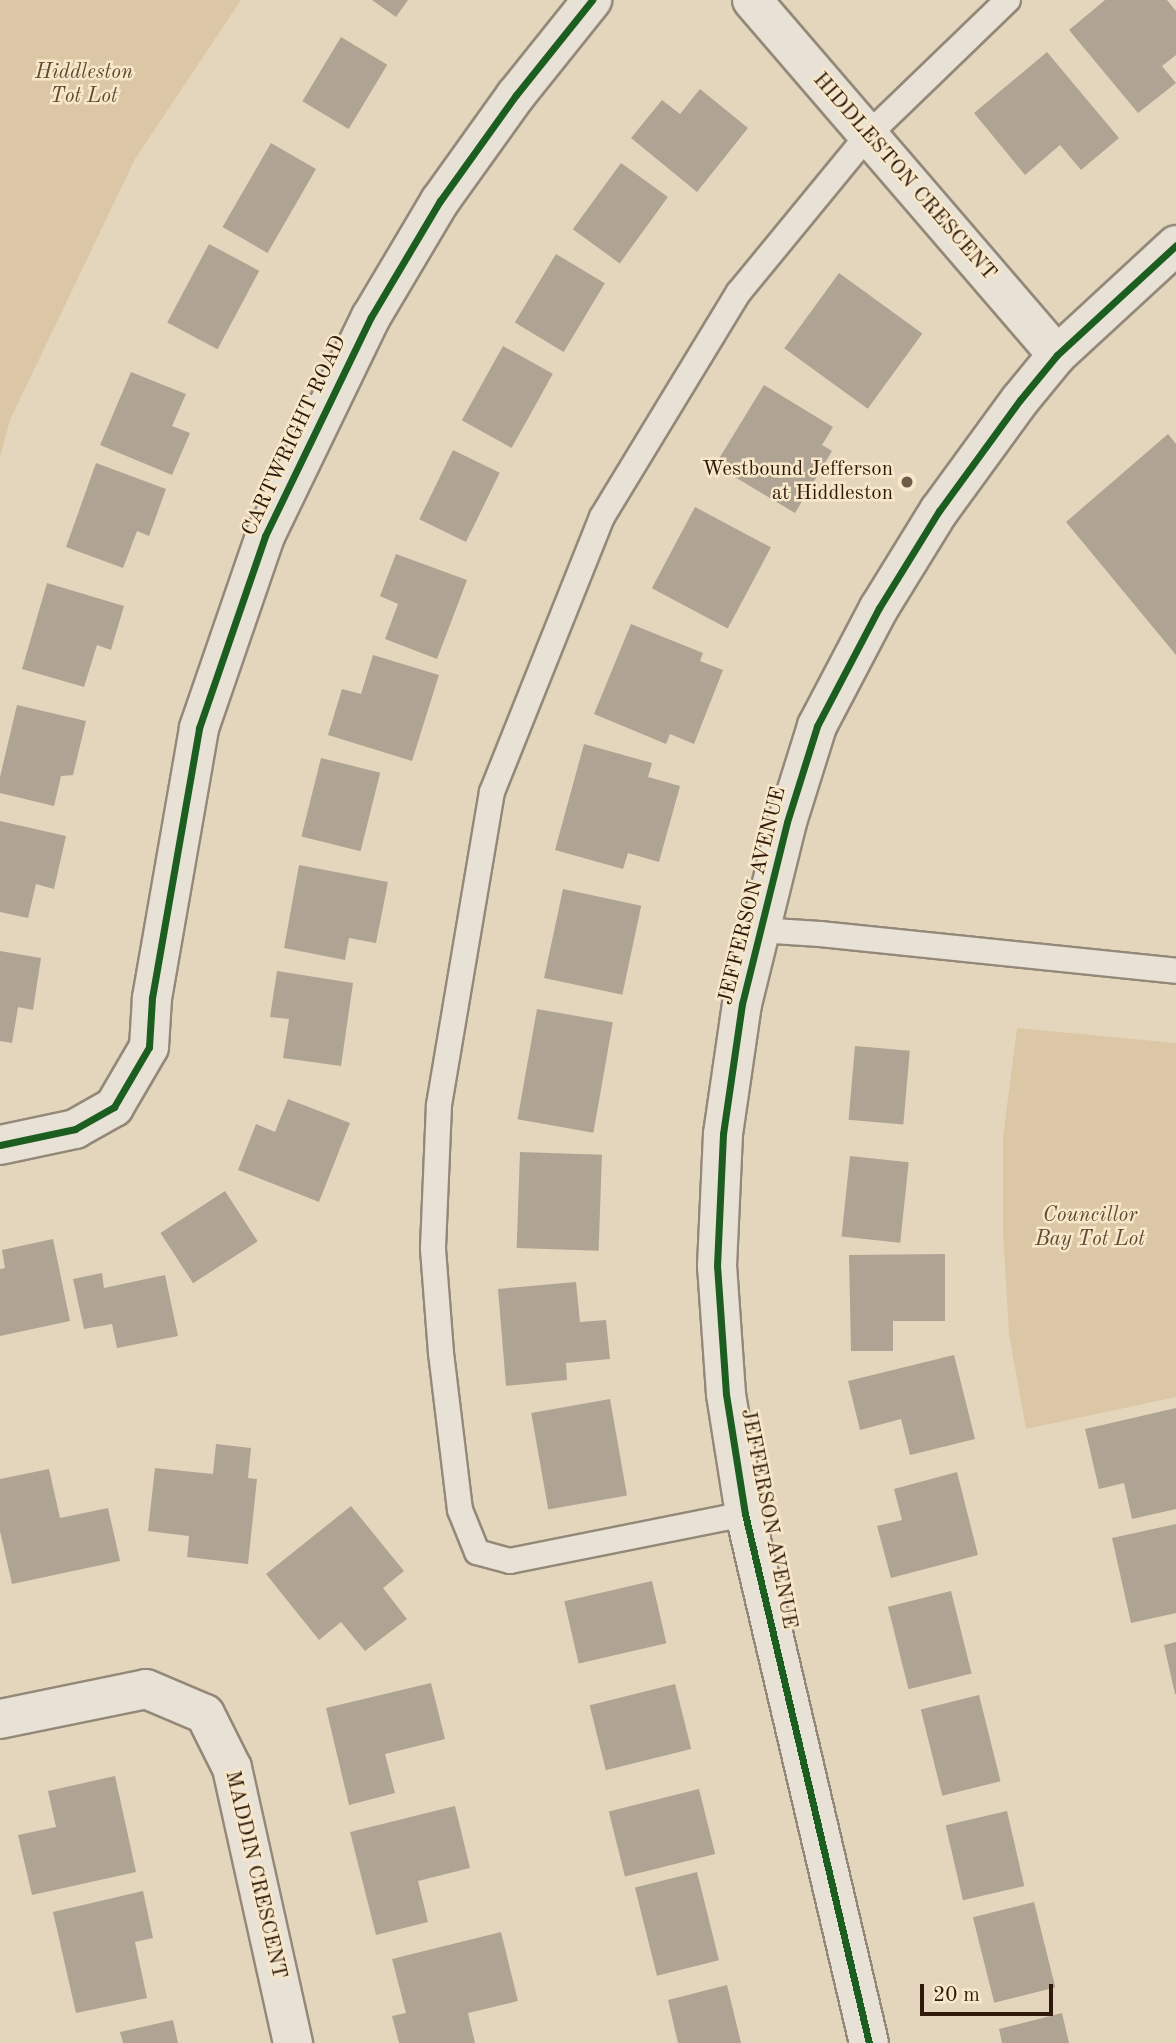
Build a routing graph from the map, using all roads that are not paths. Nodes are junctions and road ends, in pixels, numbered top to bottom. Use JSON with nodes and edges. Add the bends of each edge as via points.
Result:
{"nodes":[{"id":1,"x":592,"y":0,"type":"edge"},
{"id":2,"x":752,"y":0,"type":"edge"},
{"id":3,"x":1008,"y":0,"type":"edge"},
{"id":4,"x":867,"y":136,"type":"junction"},
{"id":5,"x":1176,"y":244,"type":"edge"},
{"id":6,"x":1057,"y":355,"type":"junction"},
{"id":7,"x":758,"y":930,"type":"junction"},
{"id":8,"x":1176,"y":971,"type":"edge"},
{"id":9,"x":0,"y":1145,"type":"edge"},
{"id":10,"x":745,"y":1514,"type":"junction"},
{"id":11,"x":0,"y":1719,"type":"edge"},
{"id":12,"x":293,"y":2043,"type":"edge"},
{"id":13,"x":869,"y":2043,"type":"edge"}],
"edges":[{"from":1,"to":9,"type":"street","name":"CARTWRIGHT ROAD","via":[[440,201],[371,317],[265,536],[199,729],[152,998],[149,1047],[114,1107],[75,1129]]},
{"from":2,"to":4,"type":"street","name":"HIDDLESTON CRESCENT"},
{"from":3,"to":4,"type":"lane"},
{"from":4,"to":6,"type":"street","name":"HIDDLESTON CRESCENT"},
{"from":4,"to":10,"type":"lane","via":[[739,292],[602,517],[492,792],[439,1105],[433,1248],[441,1353],[460,1510],[477,1552],[510,1561]]},
{"from":5,"to":6,"type":"street","name":"JEFFERSON AVENUE"},
{"from":6,"to":7,"type":"street","name":"JEFFERSON AVENUE","via":[[939,511],[879,608],[823,714]]},
{"from":7,"to":8,"type":"lane"},
{"from":7,"to":10,"type":"street","name":"JEFFERSON AVENUE","via":[[723,1134],[717,1266],[726,1394]]},
{"from":10,"to":13,"type":"street","name":"JEFFERSON AVENUE"},
{"from":11,"to":12,"type":"street","name":"MADDIN CRESCENT","via":[[146,1689],[205,1714],[232,1768]]}]}
